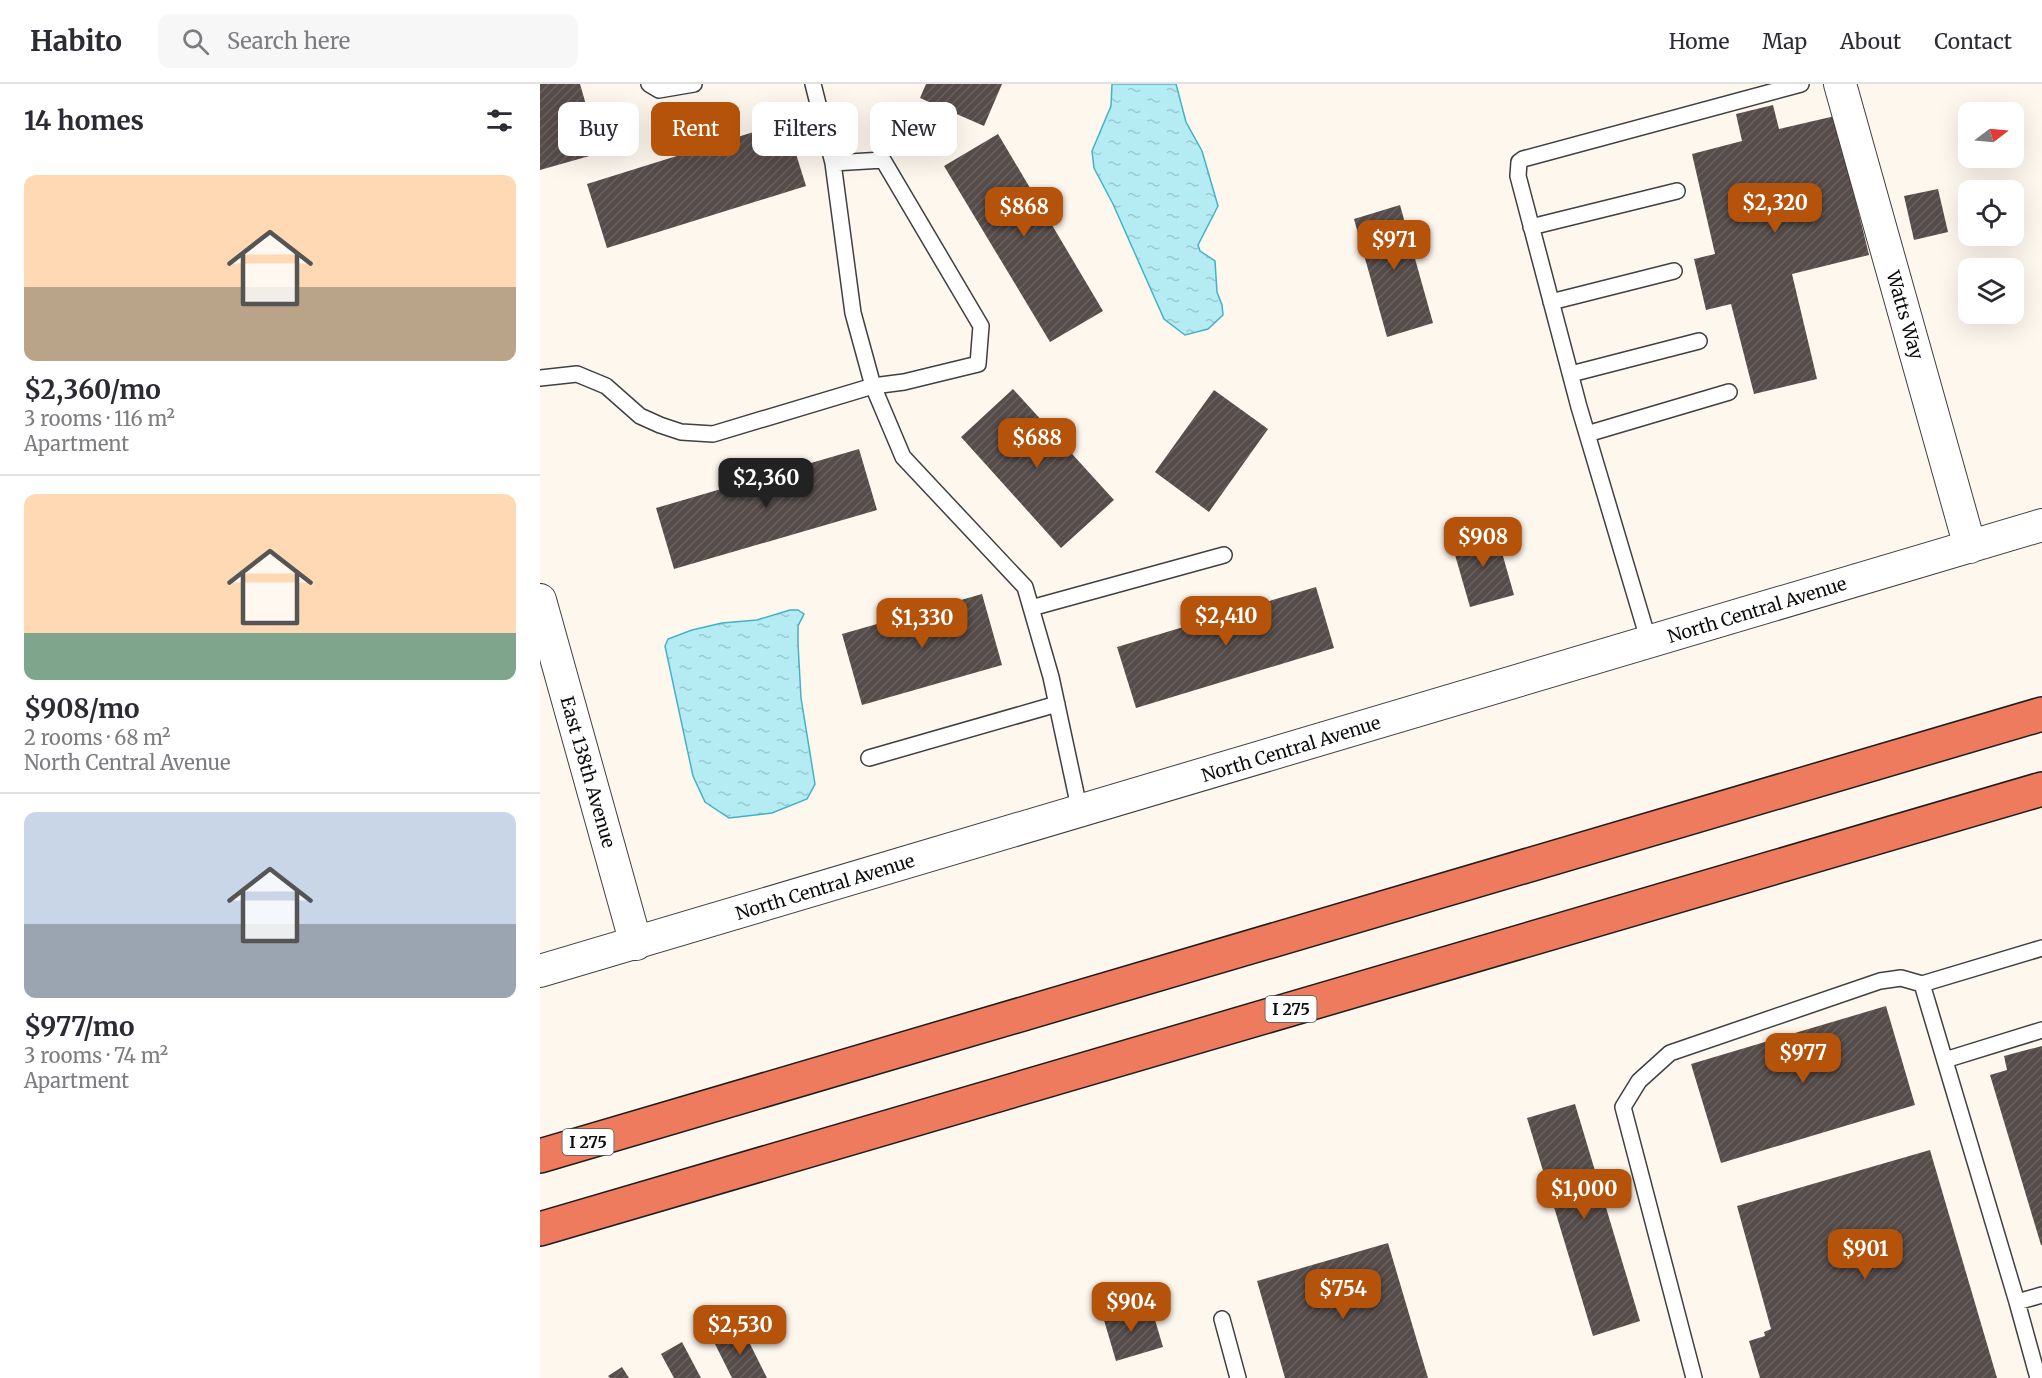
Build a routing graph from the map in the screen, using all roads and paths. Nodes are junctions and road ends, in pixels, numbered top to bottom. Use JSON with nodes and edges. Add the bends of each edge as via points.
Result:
{"nodes":[{"id":1,"x":649,"y":84,"type":"edge"},
{"id":2,"x":694,"y":84,"type":"edge"},
{"id":3,"x":813,"y":84,"type":"edge"},
{"id":4,"x":1801,"y":84,"type":"edge"},
{"id":5,"x":1840,"y":84,"type":"edge"},
{"id":6,"x":833,"y":163,"type":"junction"},
{"id":7,"x":1677,"y":191,"type":"dead end"},
{"id":8,"x":1531,"y":227,"type":"junction"},
{"id":9,"x":1674,"y":271,"type":"dead end"},
{"id":10,"x":1551,"y":302,"type":"junction"},
{"id":11,"x":1699,"y":342,"type":"dead end"},
{"id":12,"x":1571,"y":374,"type":"junction"},
{"id":13,"x":540,"y":378,"type":"edge"},
{"id":14,"x":873,"y":386,"type":"junction"},
{"id":15,"x":1729,"y":392,"type":"dead end"},
{"id":16,"x":1587,"y":434,"type":"junction"},
{"id":17,"x":2042,"y":525,"type":"edge"},
{"id":18,"x":1970,"y":547,"type":"junction"},
{"id":19,"x":1224,"y":555,"type":"dead end"},
{"id":20,"x":540,"y":600,"type":"edge"},
{"id":21,"x":1030,"y":608,"type":"junction"},
{"id":22,"x":1648,"y":642,"type":"junction"},
{"id":23,"x":1057,"y":704,"type":"junction"},
{"id":24,"x":2042,"y":714,"type":"edge"},
{"id":25,"x":869,"y":758,"type":"dead end"},
{"id":26,"x":2042,"y":789,"type":"edge"},
{"id":27,"x":1080,"y":812,"type":"junction"},
{"id":28,"x":636,"y":944,"type":"junction"},
{"id":29,"x":2042,"y":948,"type":"edge"},
{"id":30,"x":540,"y":971,"type":"edge"},
{"id":31,"x":1922,"y":984,"type":"junction"},
{"id":32,"x":2042,"y":1030,"type":"edge"},
{"id":33,"x":1945,"y":1059,"type":"junction"},
{"id":34,"x":636,"y":1128,"type":"junction"},
{"id":35,"x":540,"y":1137,"type":"edge"},
{"id":36,"x":540,"y":1156,"type":"edge"},
{"id":37,"x":540,"y":1229,"type":"edge"},
{"id":38,"x":2042,"y":1295,"type":"edge"},
{"id":39,"x":2017,"y":1302,"type":"junction"},
{"id":40,"x":1222,"y":1319,"type":"dead end"},
{"id":41,"x":1238,"y":1378,"type":"edge"},
{"id":42,"x":1694,"y":1378,"type":"edge"},
{"id":43,"x":2038,"y":1378,"type":"edge"}],
"edges":[{"from":1,"to":2,"type":"lane","via":[[659,90]]},
{"from":3,"to":6,"type":"lane"},
{"from":4,"to":8,"type":"lane","via":[[1523,159],[1518,176]]},
{"from":5,"to":18,"type":"street","name":"Watts Way"},
{"from":6,"to":14,"type":"lane","via":[[853,313]]},
{"from":6,"to":14,"type":"lane","via":[[883,160],[981,326],[978,364]]},
{"from":7,"to":8,"type":"lane"},
{"from":8,"to":10,"type":"lane"},
{"from":9,"to":10,"type":"lane"},
{"from":10,"to":12,"type":"lane"},
{"from":11,"to":12,"type":"lane"},
{"from":12,"to":16,"type":"lane"},
{"from":13,"to":14,"type":"lane","via":[[577,374],[606,386],[640,416],[681,432],[713,434]]},
{"from":14,"to":21,"type":"lane","via":[[903,457],[1025,587]]},
{"from":15,"to":16,"type":"lane"},
{"from":16,"to":22,"type":"lane"},
{"from":17,"to":18,"type":"street","name":"North Central Avenue"},
{"from":18,"to":22,"type":"street","name":"North Central Avenue"},
{"from":19,"to":21,"type":"lane"},
{"from":20,"to":28,"type":"street","name":"East 138th Avenue"},
{"from":21,"to":23,"type":"lane"},
{"from":22,"to":27,"type":"street","name":"North Central Avenue"},
{"from":23,"to":25,"type":"lane"},
{"from":23,"to":27,"type":"lane"},
{"from":24,"to":34,"type":"highway","number":"I 275"},
{"from":26,"to":37,"type":"highway","number":"I 275"},
{"from":27,"to":28,"type":"street","name":"North Central Avenue"},
{"from":28,"to":30,"type":"street","name":"North Central Avenue"},
{"from":29,"to":31,"type":"lane"},
{"from":31,"to":33,"type":"lane"},
{"from":31,"to":42,"type":"lane","via":[[1901,978],[1880,981],[1670,1053],[1639,1081],[1623,1107]]},
{"from":32,"to":33,"type":"lane"},
{"from":33,"to":39,"type":"lane"},
{"from":34,"to":35,"type":"highway"},
{"from":34,"to":36,"type":"highway","number":"I 275"},
{"from":38,"to":39,"type":"lane"},
{"from":39,"to":43,"type":"lane"},
{"from":40,"to":41,"type":"lane"}]}
